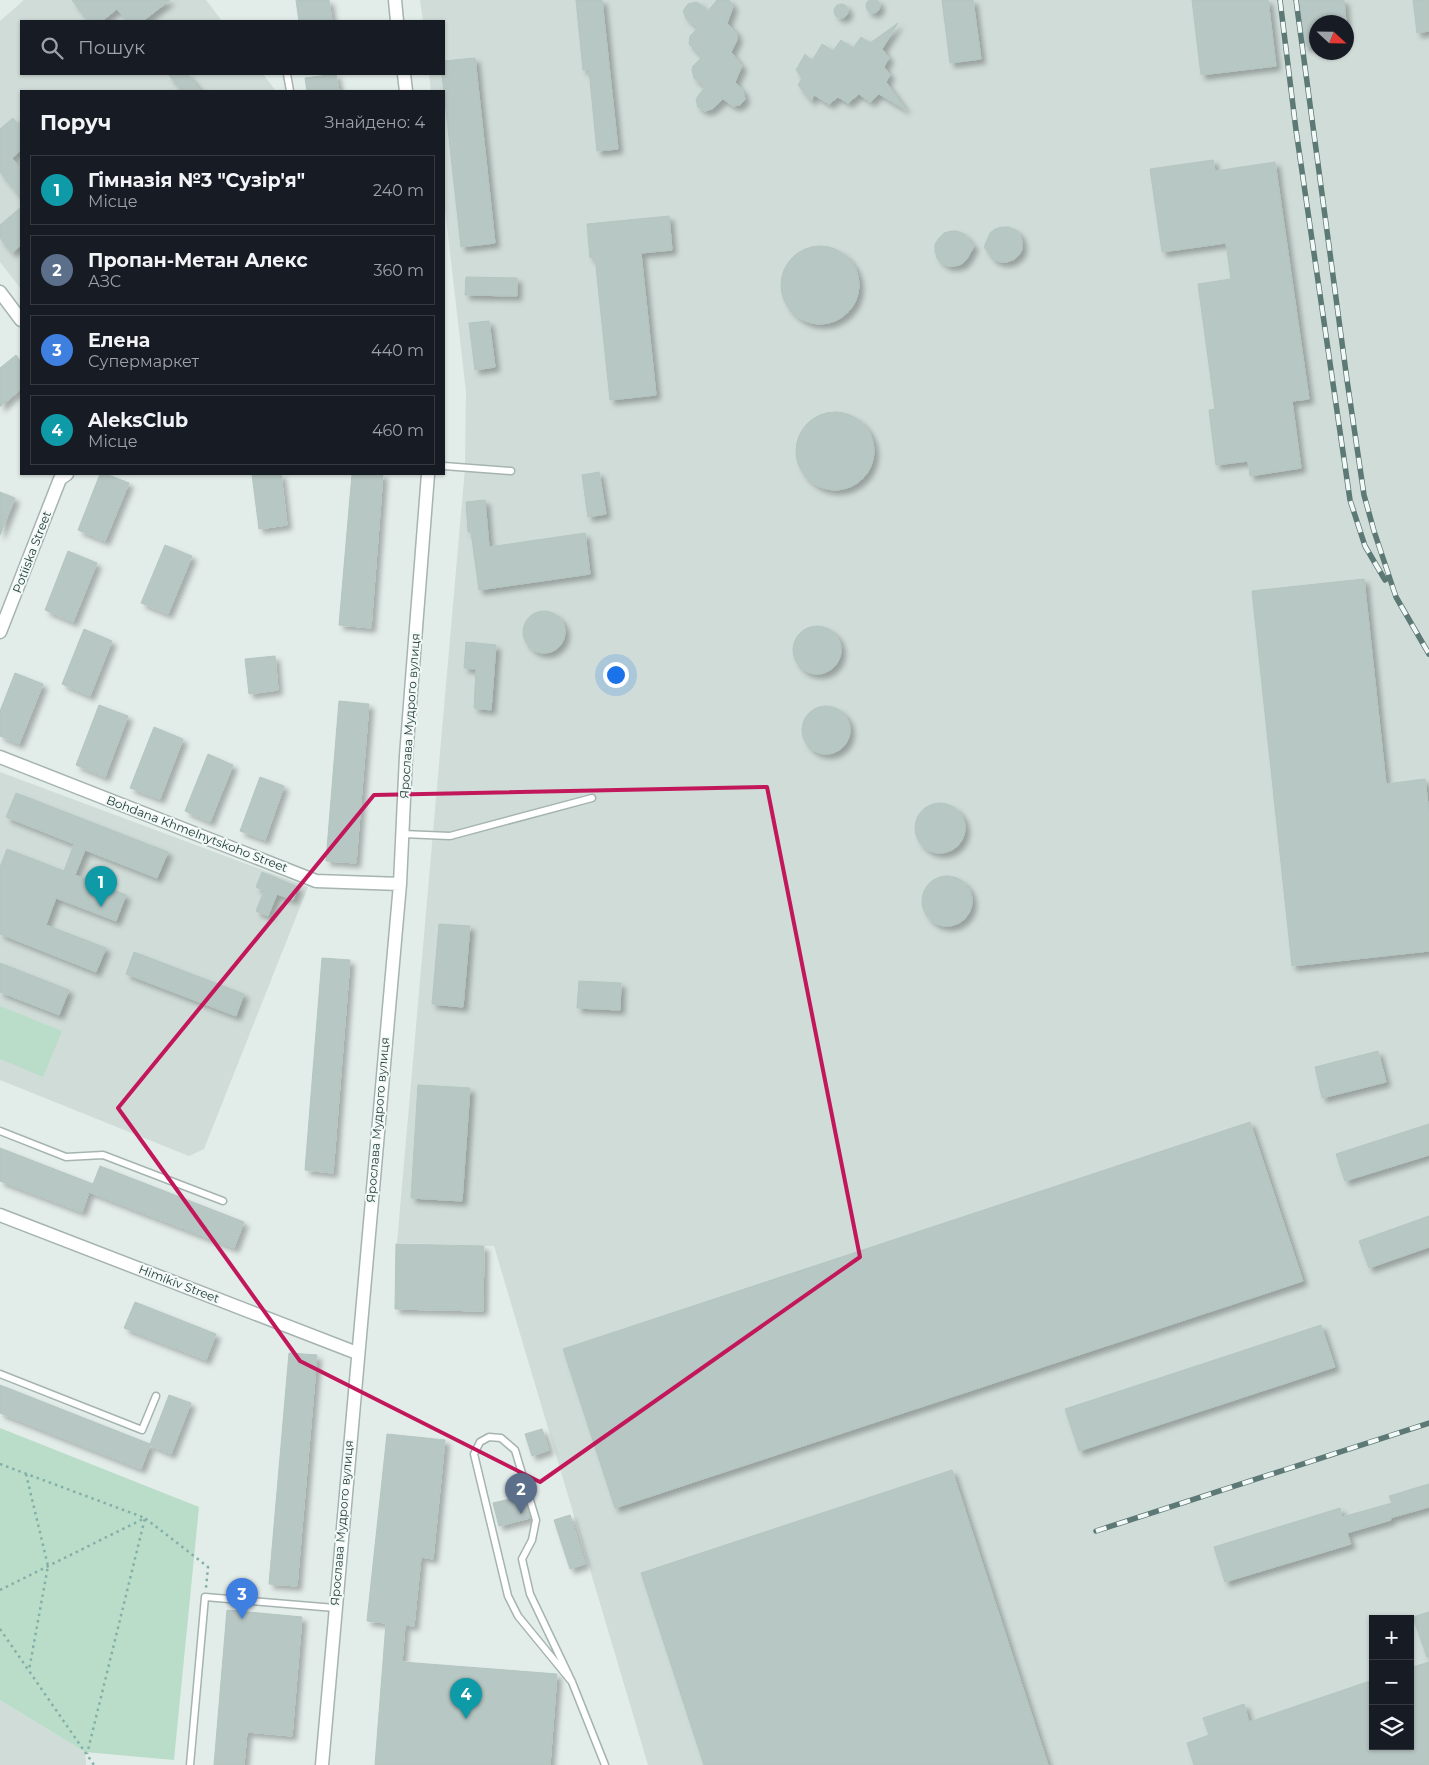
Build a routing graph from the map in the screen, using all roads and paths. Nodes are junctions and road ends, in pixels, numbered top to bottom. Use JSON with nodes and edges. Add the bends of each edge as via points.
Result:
{"nodes":[{"id":1,"x":395,"y":0,"type":"edge"},
{"id":2,"x":397,"y":20,"type":"edge"},
{"id":3,"x":287,"y":75,"type":"edge"},
{"id":4,"x":404,"y":75,"type":"edge"},
{"id":5,"x":290,"y":90,"type":"edge"},
{"id":6,"x":406,"y":90,"type":"edge"},
{"id":7,"x":0,"y":292,"type":"edge"},
{"id":8,"x":20,"y":319,"type":"edge"},
{"id":9,"x":445,"y":466,"type":"edge"},
{"id":10,"x":511,"y":471,"type":"dead end"},
{"id":11,"x":66,"y":475,"type":"edge"},
{"id":12,"x":428,"y":475,"type":"edge"},
{"id":13,"x":0,"y":632,"type":"edge"},
{"id":14,"x":0,"y":757,"type":"edge"},
{"id":15,"x":592,"y":798,"type":"dead end"},
{"id":16,"x":403,"y":834,"type":"junction"},
{"id":17,"x":400,"y":884,"type":"junction"},
{"id":18,"x":0,"y":1131,"type":"edge"},
{"id":19,"x":223,"y":1201,"type":"dead end"},
{"id":20,"x":0,"y":1215,"type":"edge"},
{"id":21,"x":357,"y":1353,"type":"junction"},
{"id":22,"x":0,"y":1374,"type":"edge"},
{"id":23,"x":156,"y":1396,"type":"dead end"},
{"id":24,"x":0,"y":1464,"type":"edge"},
{"id":25,"x":26,"y":1474,"type":"junction"},
{"id":26,"x":146,"y":1518,"type":"junction"},
{"id":27,"x":48,"y":1566,"type":"junction"},
{"id":28,"x":0,"y":1590,"type":"edge"},
{"id":29,"x":205,"y":1597,"type":"junction"},
{"id":30,"x":335,"y":1608,"type":"junction"},
{"id":31,"x":0,"y":1629,"type":"edge"},
{"id":32,"x":29,"y":1670,"type":"junction"},
{"id":33,"x":572,"y":1682,"type":"junction"},
{"id":34,"x":87,"y":1754,"type":"junction"},
{"id":35,"x":94,"y":1765,"type":"edge"},
{"id":36,"x":190,"y":1765,"type":"edge"},
{"id":37,"x":322,"y":1765,"type":"edge"},
{"id":38,"x":605,"y":1765,"type":"edge"}],
"edges":[{"from":1,"to":2,"type":"street"},
{"from":3,"to":5,"type":"lane"},
{"from":4,"to":6,"type":"street"},
{"from":7,"to":8,"type":"street"},
{"from":9,"to":10,"type":"lane"},
{"from":11,"to":13,"type":"street","name":"Potiiska Street","via":[[60,479]]},
{"from":12,"to":16,"type":"street","name":"Ярослава Мудрого вулиця"},
{"from":14,"to":17,"type":"street","name":"Bohdana Khmelnytskoho Street","via":[[316,881]]},
{"from":15,"to":16,"type":"lane","via":[[450,836]]},
{"from":16,"to":17,"type":"street","name":"Ярослава Мудрого вулиця"},
{"from":17,"to":21,"type":"street","name":"Ярослава Мудрого вулиця"},
{"from":18,"to":19,"type":"lane","via":[[66,1156],[103,1155]]},
{"from":20,"to":21,"type":"street","name":"Himikiv Street"},
{"from":21,"to":30,"type":"street","name":"Ярослава Мудрого вулиця"},
{"from":22,"to":23,"type":"lane","via":[[142,1430]]},
{"from":24,"to":25,"type":"path"},
{"from":25,"to":26,"type":"path"},
{"from":25,"to":27,"type":"path"},
{"from":26,"to":27,"type":"path"},
{"from":26,"to":29,"type":"path","via":[[208,1568]]},
{"from":26,"to":34,"type":"path"},
{"from":27,"to":28,"type":"path"},
{"from":27,"to":32,"type":"path"},
{"from":29,"to":30,"type":"lane"},
{"from":29,"to":36,"type":"lane"},
{"from":30,"to":37,"type":"street","name":"Ярослава Мудрого вулиця"},
{"from":31,"to":32,"type":"path"},
{"from":32,"to":34,"type":"path"},
{"from":33,"to":33,"type":"lane","via":[[518,1616],[508,1596],[474,1454],[480,1442],[489,1437],[501,1438],[515,1450],[536,1520],[532,1540],[522,1560],[530,1594]]},
{"from":33,"to":38,"type":"lane"},
{"from":34,"to":35,"type":"path"}]}
